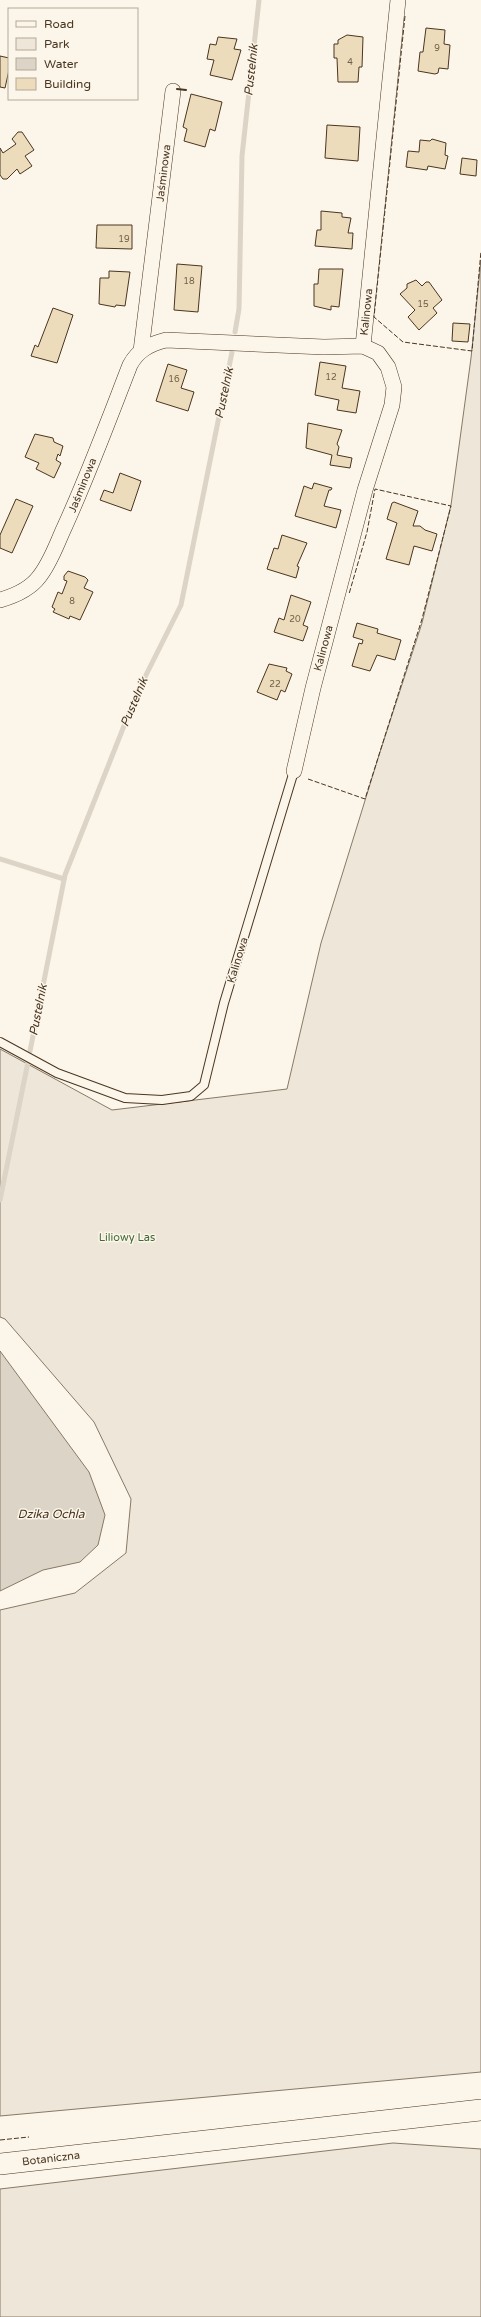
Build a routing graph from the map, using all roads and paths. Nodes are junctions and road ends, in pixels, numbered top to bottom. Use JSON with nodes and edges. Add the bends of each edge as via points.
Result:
{"nodes":[{"id":1,"x":398,"y":0,"type":"edge"},
{"id":2,"x":173,"y":91,"type":"dead end"},
{"id":3,"x":362,"y":346,"type":"junction"},
{"id":4,"x":141,"y":351,"type":"junction"},
{"id":5,"x":0,"y":600,"type":"edge"},
{"id":6,"x":294,"y":771,"type":"joint"},
{"id":7,"x":0,"y":1042,"type":"edge"},
{"id":8,"x":481,"y":2110,"type":"edge"},
{"id":9,"x":0,"y":2164,"type":"edge"}],
"edges":[{"from":1,"to":3,"type":"street","name":"Kalinowa"},
{"from":2,"to":4,"type":"street","name":"Jaśminowa"},
{"from":3,"to":4,"type":"street","name":"Jaśminowa","via":[[324,347],[166,340],[152,343]]},
{"from":3,"to":6,"type":"street","name":"Kalinowa","via":[[378,353],[388,367],[394,387],[392,405],[365,490]]},
{"from":4,"to":5,"type":"street","name":"Jaśminowa","via":[[130,365],[76,503],[48,563],[28,587]]},
{"from":6,"to":7,"type":"lane","name":"Kalinowa","via":[[224,1003],[204,1085],[190,1096],[162,1100],[125,1098],[57,1073]]},
{"from":8,"to":9,"type":"main road","name":"Botaniczna"}]}
